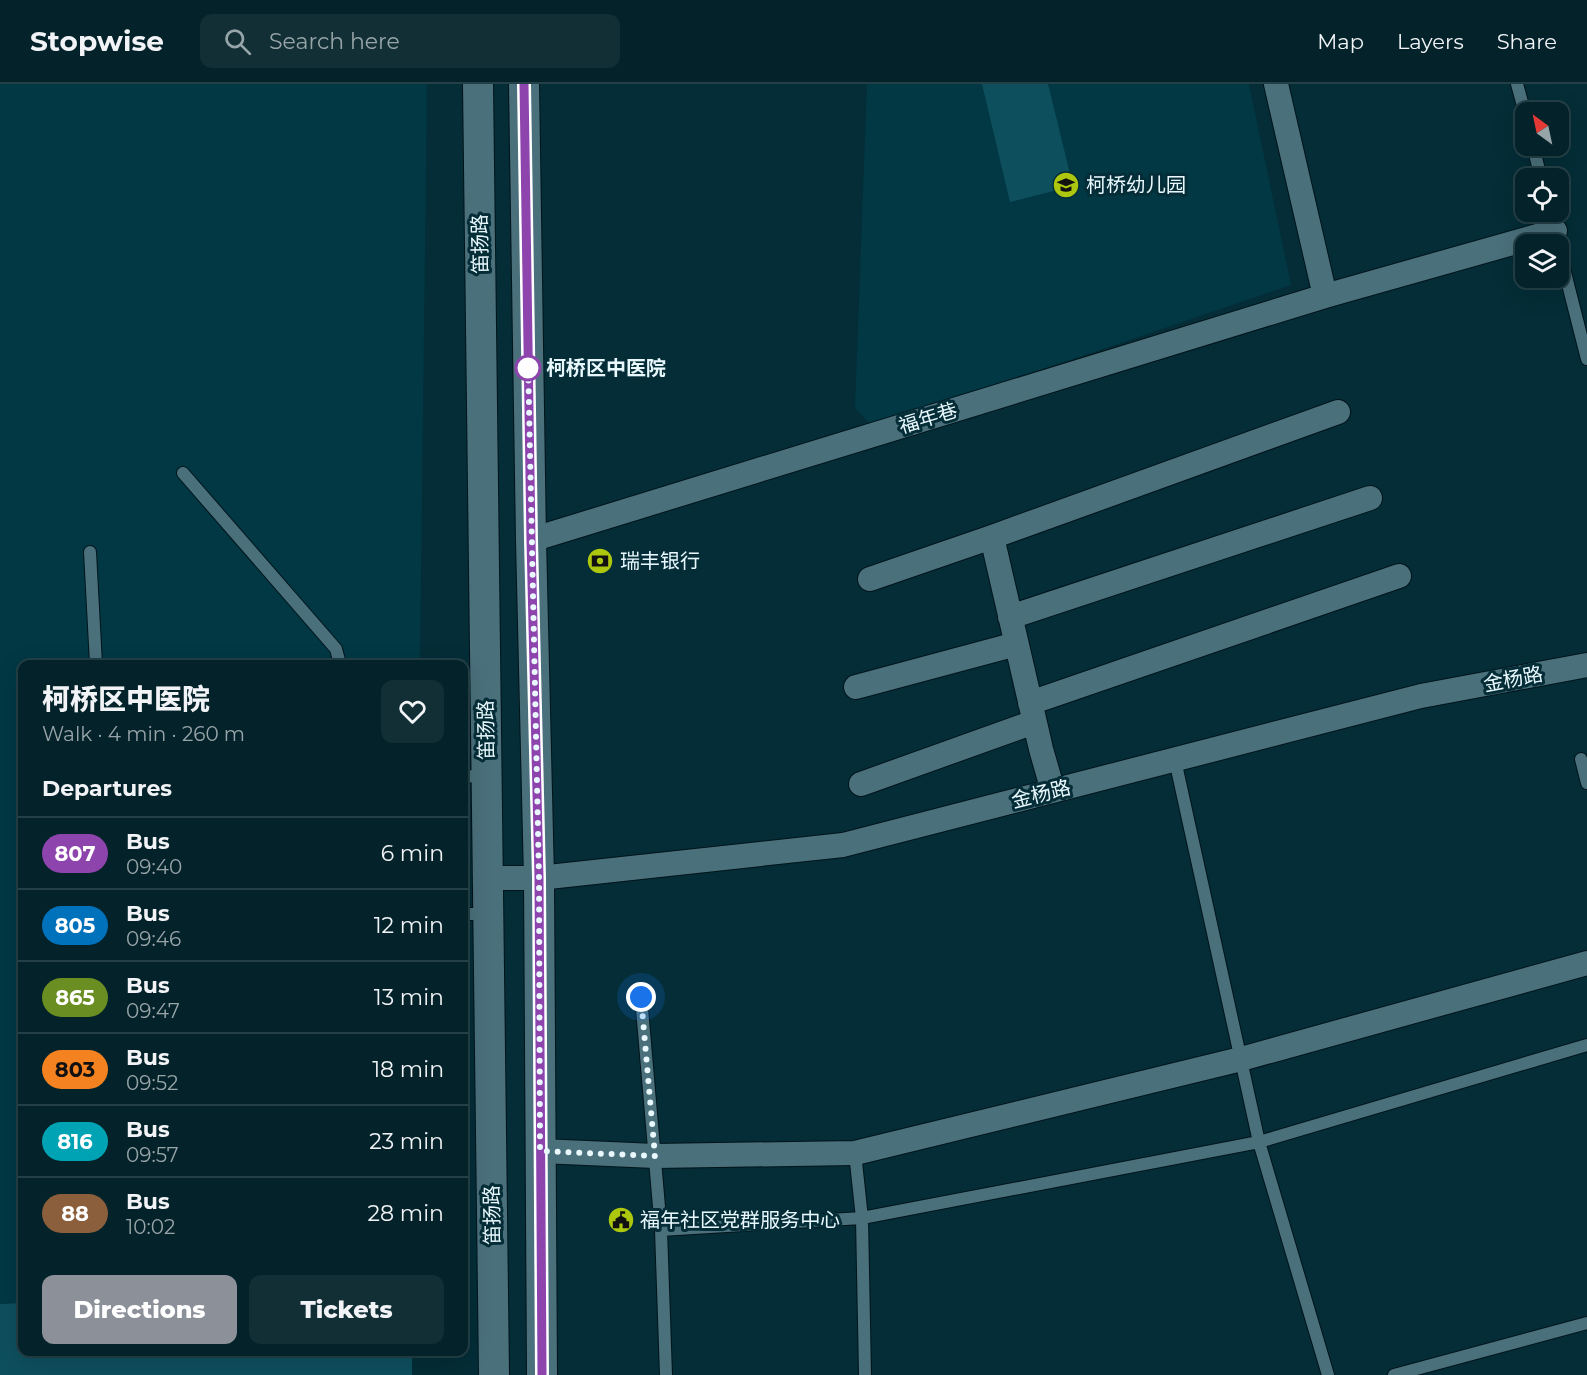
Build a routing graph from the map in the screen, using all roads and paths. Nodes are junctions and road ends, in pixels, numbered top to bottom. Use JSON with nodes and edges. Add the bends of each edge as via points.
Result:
{"nodes":[{"id":1,"x":478,"y":84,"type":"edge"},
{"id":2,"x":524,"y":84,"type":"edge"},
{"id":3,"x":1276,"y":84,"type":"edge"},
{"id":4,"x":1517,"y":84,"type":"edge"},
{"id":5,"x":1522,"y":102,"type":"edge"},
{"id":6,"x":1555,"y":233,"type":"edge"},
{"id":7,"x":1325,"y":296,"type":"junction"},
{"id":8,"x":1587,"y":359,"type":"edge"},
{"id":9,"x":1338,"y":412,"type":"dead end"},
{"id":10,"x":183,"y":473,"type":"dead end"},
{"id":11,"x":1370,"y":498,"type":"dead end"},
{"id":12,"x":992,"y":537,"type":"junction"},
{"id":13,"x":531,"y":540,"type":"junction"},
{"id":14,"x":90,"y":552,"type":"dead end"},
{"id":15,"x":1399,"y":576,"type":"dead end"},
{"id":16,"x":870,"y":579,"type":"dead end"},
{"id":17,"x":1010,"y":616,"type":"junction"},
{"id":18,"x":1017,"y":644,"type":"junction"},
{"id":19,"x":96,"y":660,"type":"edge"},
{"id":20,"x":338,"y":660,"type":"edge"},
{"id":21,"x":1587,"y":665,"type":"edge"},
{"id":22,"x":856,"y":687,"type":"dead end"},
{"id":23,"x":1032,"y":712,"type":"junction"},
{"id":24,"x":1581,"y":759,"type":"dead end"},
{"id":25,"x":1175,"y":760,"type":"junction"},
{"id":26,"x":475,"y":776,"type":"edge"},
{"id":27,"x":1587,"y":783,"type":"edge"},
{"id":28,"x":861,"y":784,"type":"dead end"},
{"id":29,"x":1053,"y":791,"type":"junction"},
{"id":30,"x":488,"y":878,"type":"junction"},
{"id":31,"x":539,"y":878,"type":"junction"},
{"id":32,"x":476,"y":914,"type":"edge"},
{"id":33,"x":1587,"y":963,"type":"edge"},
{"id":34,"x":641,"y":997,"type":"dead end"},
{"id":35,"x":1587,"y":1045,"type":"edge"},
{"id":36,"x":1241,"y":1059,"type":"junction"},
{"id":37,"x":1259,"y":1142,"type":"junction"},
{"id":38,"x":540,"y":1151,"type":"junction"},
{"id":39,"x":855,"y":1153,"type":"junction"},
{"id":40,"x":655,"y":1156,"type":"junction"},
{"id":41,"x":862,"y":1218,"type":"junction"},
{"id":42,"x":661,"y":1230,"type":"junction"},
{"id":43,"x":1587,"y":1323,"type":"edge"},
{"id":44,"x":494,"y":1375,"type":"edge"},
{"id":45,"x":542,"y":1375,"type":"edge"},
{"id":46,"x":666,"y":1375,"type":"edge"},
{"id":47,"x":865,"y":1375,"type":"edge"},
{"id":48,"x":1328,"y":1375,"type":"edge"},
{"id":49,"x":1394,"y":1375,"type":"edge"}],
"edges":[{"from":1,"to":26,"type":"street","name":"笛扬路"},
{"from":2,"to":13,"type":"street"},
{"from":3,"to":7,"type":"street"},
{"from":4,"to":5,"type":"lane"},
{"from":6,"to":7,"type":"street","name":"福年巷"},
{"from":6,"to":8,"type":"lane"},
{"from":7,"to":13,"type":"street","name":"福年巷"},
{"from":9,"to":12,"type":"street"},
{"from":10,"to":20,"type":"lane","via":[[336,649]]},
{"from":11,"to":17,"type":"street"},
{"from":12,"to":16,"type":"street"},
{"from":12,"to":17,"type":"street"},
{"from":13,"to":31,"type":"street"},
{"from":14,"to":19,"type":"lane"},
{"from":15,"to":23,"type":"street"},
{"from":17,"to":18,"type":"street"},
{"from":18,"to":22,"type":"street"},
{"from":18,"to":23,"type":"street"},
{"from":21,"to":25,"type":"street","name":"金杨路","via":[[1421,696]]},
{"from":23,"to":28,"type":"street"},
{"from":23,"to":29,"type":"street"},
{"from":24,"to":27,"type":"lane"},
{"from":25,"to":29,"type":"street","name":"金杨路"},
{"from":25,"to":36,"type":"lane"},
{"from":26,"to":30,"type":"street","name":"笛扬路"},
{"from":29,"to":31,"type":"street","name":"金杨路","via":[[843,845]]},
{"from":30,"to":31,"type":"street","name":"金杨路"},
{"from":30,"to":32,"type":"street","name":"笛扬路"},
{"from":31,"to":38,"type":"street"},
{"from":32,"to":44,"type":"street","name":"笛扬路"},
{"from":33,"to":36,"type":"street"},
{"from":34,"to":40,"type":"lane"},
{"from":35,"to":37,"type":"lane"},
{"from":36,"to":37,"type":"lane"},
{"from":36,"to":39,"type":"street"},
{"from":37,"to":41,"type":"lane"},
{"from":37,"to":48,"type":"lane"},
{"from":38,"to":40,"type":"street"},
{"from":38,"to":45,"type":"street"},
{"from":39,"to":40,"type":"street"},
{"from":39,"to":41,"type":"lane"},
{"from":40,"to":42,"type":"lane"},
{"from":41,"to":42,"type":"lane"},
{"from":41,"to":47,"type":"lane"},
{"from":42,"to":46,"type":"lane"},
{"from":43,"to":49,"type":"lane"}]}
